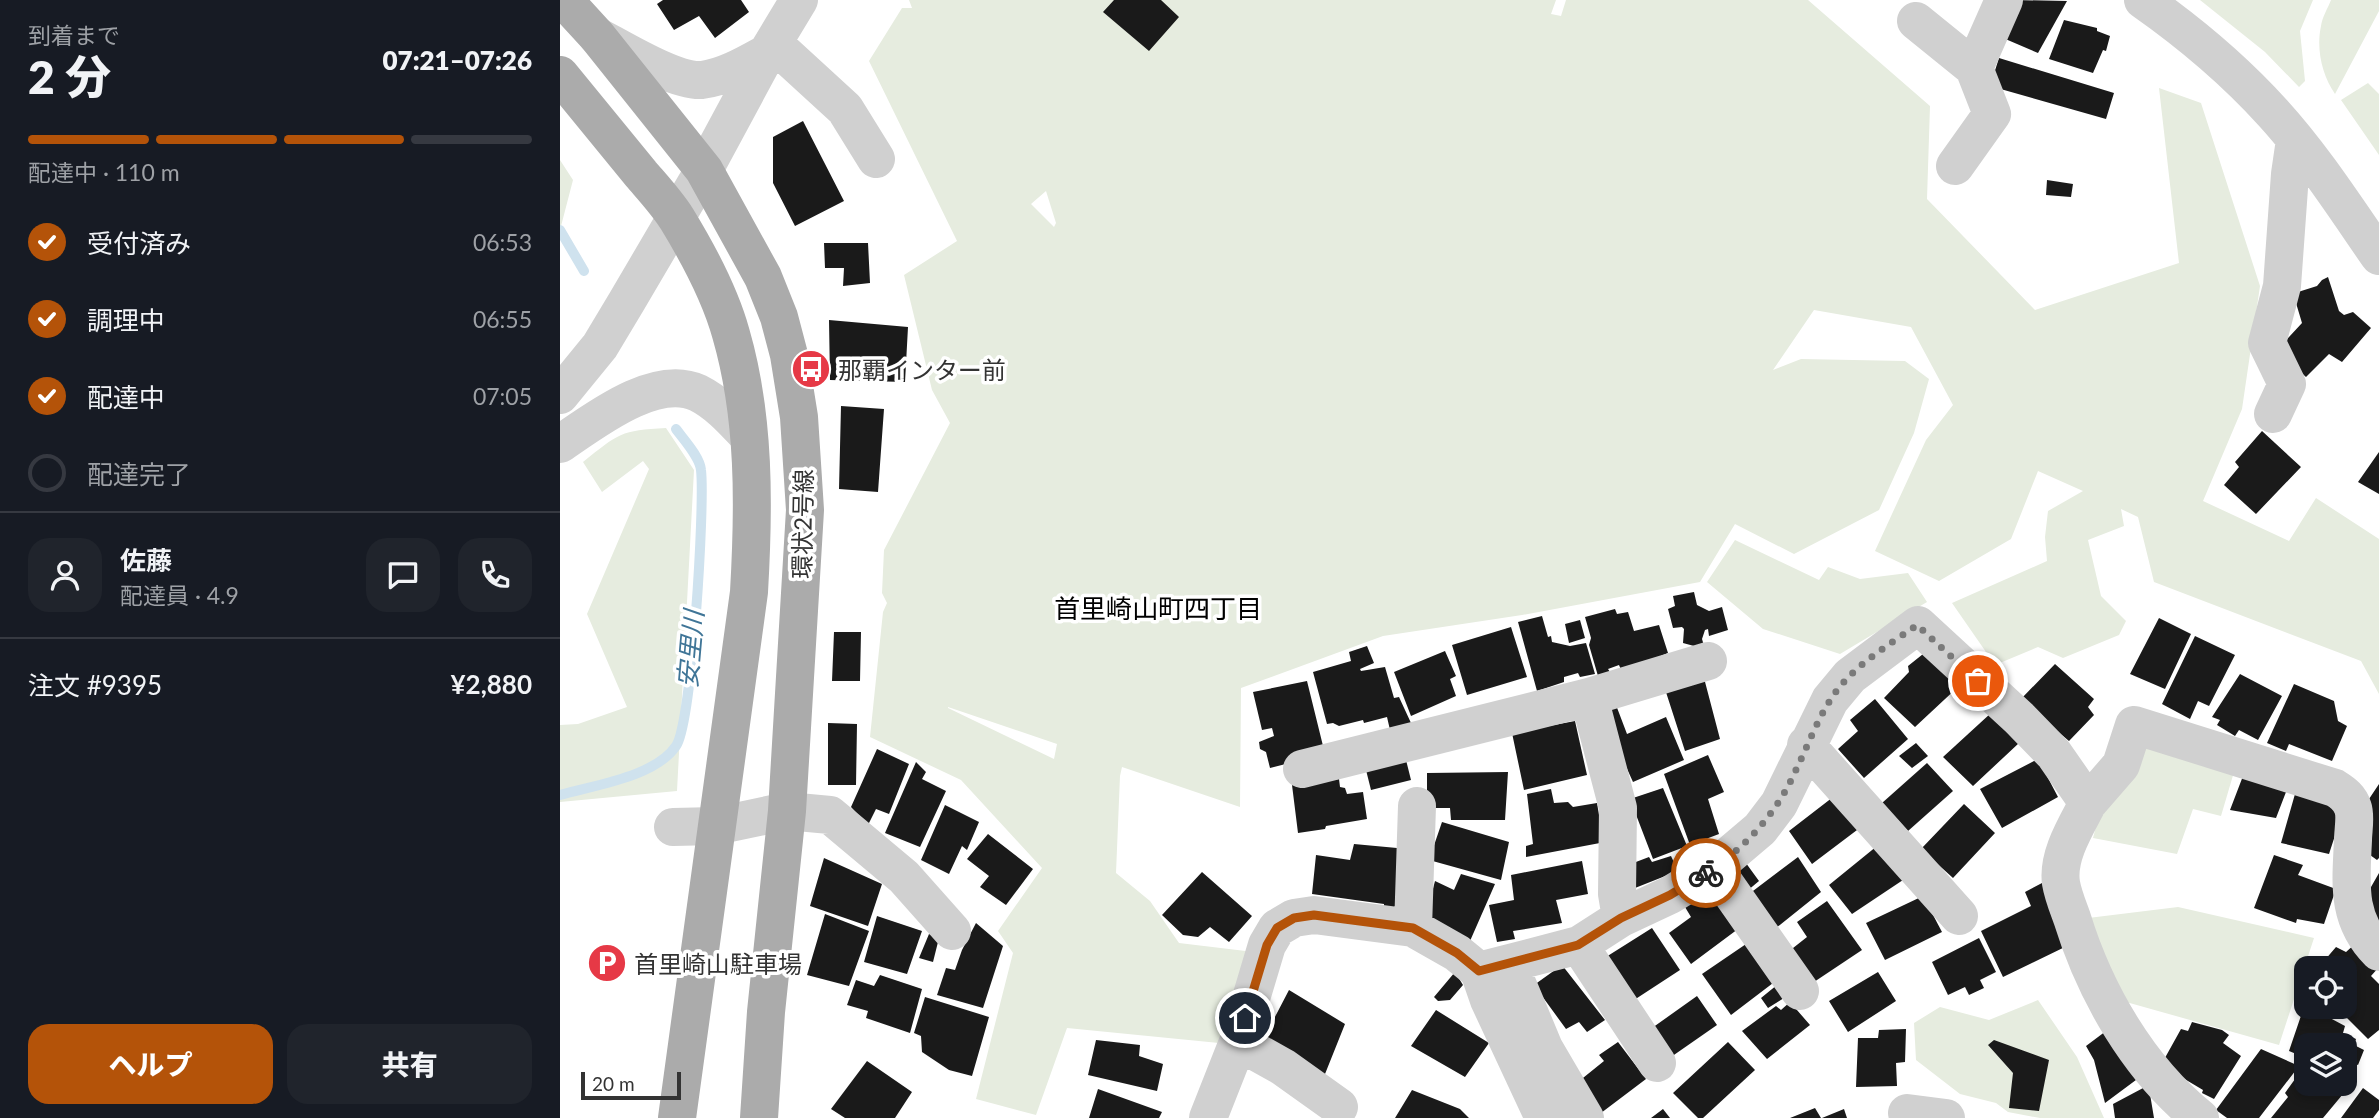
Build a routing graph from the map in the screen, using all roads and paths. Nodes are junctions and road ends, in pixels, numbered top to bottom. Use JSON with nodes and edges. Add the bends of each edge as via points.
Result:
{"nodes":[{"id":1,"x":564,"y":0,"type":"edge"},
{"id":2,"x":799,"y":0,"type":"edge"},
{"id":3,"x":2004,"y":0,"type":"edge"},
{"id":4,"x":2143,"y":0,"type":"edge"},
{"id":5,"x":1916,"y":21,"type":"dead end"},
{"id":6,"x":597,"y":36,"type":"junction"},
{"id":7,"x":770,"y":48,"type":"junction"},
{"id":8,"x":1975,"y":68,"type":"junction"},
{"id":9,"x":560,"y":75,"type":"edge"},
{"id":10,"x":2295,"y":140,"type":"junction"},
{"id":11,"x":876,"y":159,"type":"dead end"},
{"id":12,"x":1955,"y":166,"type":"dead end"},
{"id":13,"x":704,"y":170,"type":"junction"},
{"id":14,"x":676,"y":217,"type":"junction"},
{"id":15,"x":2379,"y":256,"type":"edge"},
{"id":16,"x":560,"y":395,"type":"edge"},
{"id":17,"x":2273,"y":414,"type":"dead end"},
{"id":18,"x":748,"y":436,"type":"junction"},
{"id":19,"x":560,"y":444,"type":"edge"},
{"id":20,"x":1708,"y":661,"type":"dead end"},
{"id":21,"x":1589,"y":697,"type":"junction"},
{"id":22,"x":1806,"y":745,"type":"junction"},
{"id":23,"x":1303,"y":769,"type":"dead end"},
{"id":24,"x":2088,"y":803,"type":"junction"},
{"id":25,"x":1417,"y":806,"type":"dead end"},
{"id":26,"x":787,"y":811,"type":"junction"},
{"id":27,"x":716,"y":826,"type":"junction"},
{"id":28,"x":673,"y":827,"type":"dead end"},
{"id":29,"x":1714,"y":868,"type":"junction"},
{"id":30,"x":1959,"y":916,"type":"dead end"},
{"id":31,"x":1621,"y":918,"type":"junction"},
{"id":32,"x":1413,"y":928,"type":"junction"},
{"id":33,"x":953,"y":931,"type":"dead end"},
{"id":34,"x":1578,"y":945,"type":"junction"},
{"id":35,"x":2379,"y":952,"type":"edge"},
{"id":36,"x":1494,"y":968,"type":"junction"},
{"id":37,"x":1800,"y":991,"type":"dead end"},
{"id":38,"x":1238,"y":1042,"type":"junction"},
{"id":39,"x":1657,"y":1063,"type":"dead end"},
{"id":40,"x":1339,"y":1107,"type":"dead end"},
{"id":41,"x":2191,"y":1111,"type":"edge"},
{"id":42,"x":1906,"y":1114,"type":"dead end"},
{"id":43,"x":677,"y":1118,"type":"edge"},
{"id":44,"x":759,"y":1118,"type":"edge"},
{"id":45,"x":1208,"y":1118,"type":"edge"},
{"id":46,"x":1543,"y":1118,"type":"edge"},
{"id":47,"x":1585,"y":1118,"type":"edge"},
{"id":48,"x":1945,"y":1118,"type":"edge"}],
"edges":[{"from":1,"to":6,"type":"main road","name":"環状2号線"},
{"from":2,"to":7,"type":"street"},
{"from":3,"to":8,"type":"street"},
{"from":4,"to":10,"type":"street","via":[[2230,69]]},
{"from":5,"to":8,"type":"street"},
{"from":6,"to":7,"type":"street","via":[[694,80],[720,75]]},
{"from":6,"to":13,"type":"main road","name":"環状2号線"},
{"from":7,"to":11,"type":"street","via":[[845,109]]},
{"from":7,"to":13,"type":"street"},
{"from":8,"to":12,"type":"street","via":[[1992,114]]},
{"from":9,"to":14,"type":"main road","name":"環状2号線"},
{"from":10,"to":15,"type":"street"},
{"from":10,"to":17,"type":"street","via":[[2282,286],[2267,343],[2287,384]]},
{"from":13,"to":14,"type":"street"},
{"from":13,"to":26,"type":"main road","name":"環状2号線","via":[[763,277],[779,317],[800,417],[806,510]]},
{"from":14,"to":16,"type":"street","via":[[600,346]]},
{"from":14,"to":18,"type":"main road","name":"環状2号線","via":[[713,285],[731,332]]},
{"from":18,"to":19,"type":"street","via":[[724,410],[697,393],[668,388],[635,398]]},
{"from":18,"to":27,"type":"main road","name":"環状2号線","via":[[753,523],[748,592]]},
{"from":20,"to":21,"type":"street"},
{"from":21,"to":23,"type":"street"},
{"from":21,"to":31,"type":"street","via":[[1618,808]]},
{"from":22,"to":24,"type":"street","via":[[1830,700],[1850,676],[1917,625],[2054,754]]},
{"from":22,"to":29,"type":"street","via":[[1779,804],[1760,829]]},
{"from":22,"to":30,"type":"street"},
{"from":24,"to":35,"type":"street","via":[[2120,765],[2134,725],[2335,788],[2354,809],[2353,911]]},
{"from":24,"to":41,"type":"street","via":[[2071,836],[2060,881],[2076,932],[2124,1032],[2153,1072]]},
{"from":25,"to":32,"type":"street"},
{"from":26,"to":27,"type":"street"},
{"from":26,"to":33,"type":"street","via":[[830,815],[904,877]]},
{"from":26,"to":44,"type":"main road","name":"環状2号線"},
{"from":27,"to":28,"type":"street"},
{"from":27,"to":43,"type":"main road","name":"環状2号線"},
{"from":29,"to":31,"type":"street"},
{"from":29,"to":37,"type":"street"},
{"from":31,"to":34,"type":"street"},
{"from":32,"to":36,"type":"street"},
{"from":32,"to":38,"type":"street","via":[[1314,915],[1294,918],[1277,928],[1267,945]]},
{"from":34,"to":36,"type":"street"},
{"from":34,"to":39,"type":"street"},
{"from":36,"to":46,"type":"street","via":[[1489,1000]]},
{"from":36,"to":47,"type":"street"},
{"from":38,"to":40,"type":"street"},
{"from":38,"to":45,"type":"street"},
{"from":42,"to":48,"type":"street"}]}
